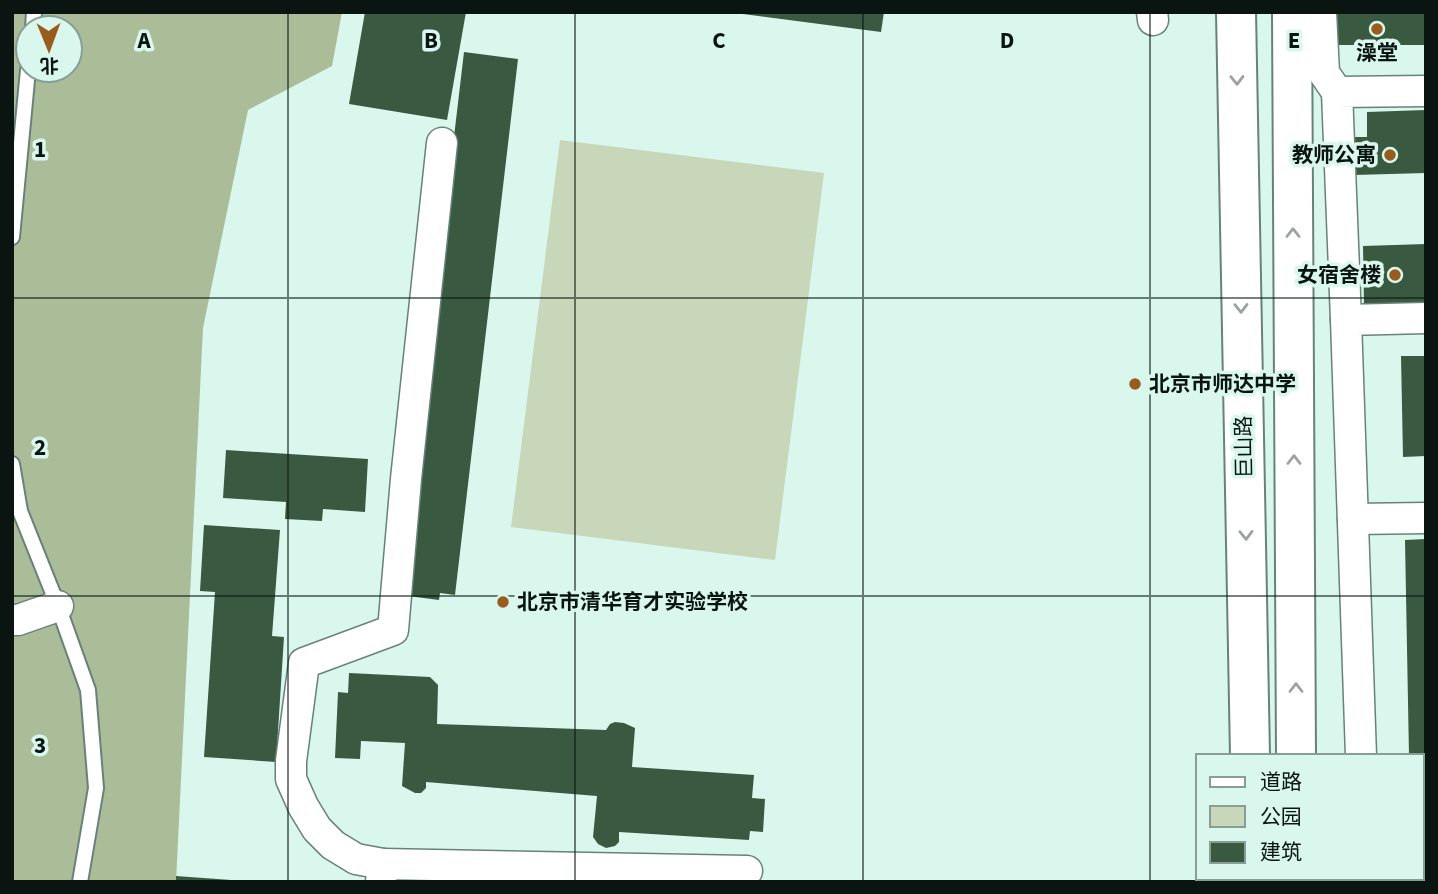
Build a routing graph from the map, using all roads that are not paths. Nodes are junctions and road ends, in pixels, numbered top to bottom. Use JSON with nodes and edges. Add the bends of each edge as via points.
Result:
{"nodes":[{"id":1,"x":1236,"y":12,"type":"edge"},
{"id":2,"x":1292,"y":12,"type":"edge"},
{"id":3,"x":1321,"y":12,"type":"edge"},
{"id":4,"x":28,"y":84,"type":"edge"},
{"id":5,"x":1426,"y":91,"type":"edge"},
{"id":6,"x":1337,"y":92,"type":"junction"},
{"id":7,"x":442,"y":144,"type":"dead end"},
{"id":8,"x":12,"y":237,"type":"edge"},
{"id":9,"x":1426,"y":318,"type":"edge"},
{"id":10,"x":1346,"y":320,"type":"junction"},
{"id":11,"x":12,"y":464,"type":"edge"},
{"id":12,"x":1426,"y":517,"type":"edge"},
{"id":13,"x":1353,"y":519,"type":"junction"},
{"id":14,"x":58,"y":606,"type":"junction"},
{"id":15,"x":12,"y":620,"type":"edge"},
{"id":16,"x":1250,"y":754,"type":"edge"},
{"id":17,"x":1296,"y":754,"type":"edge"},
{"id":18,"x":1361,"y":754,"type":"edge"},
{"id":19,"x":747,"y":871,"type":"dead end"},
{"id":20,"x":382,"y":873,"type":"edge"},
{"id":21,"x":80,"y":882,"type":"edge"}],
"edges":[{"from":1,"to":16,"type":"main road","name":"巨山路","one_way":true},
{"from":17,"to":2,"type":"main road","one_way":true},
{"from":3,"to":6,"type":"street","via":[[1324,72]]},
{"from":4,"to":8,"type":"lane"},
{"from":5,"to":6,"type":"street"},
{"from":6,"to":10,"type":"street"},
{"from":7,"to":20,"type":"street","via":[[393,630],[304,663],[291,761],[291,779],[317,829],[333,845]]},
{"from":9,"to":10,"type":"street"},
{"from":10,"to":13,"type":"street"},
{"from":11,"to":14,"type":"lane","via":[[20,512]]},
{"from":12,"to":13,"type":"street"},
{"from":13,"to":18,"type":"street"},
{"from":14,"to":15,"type":"street"},
{"from":14,"to":21,"type":"lane","via":[[88,690],[96,788]]},
{"from":19,"to":20,"type":"street"}]}
